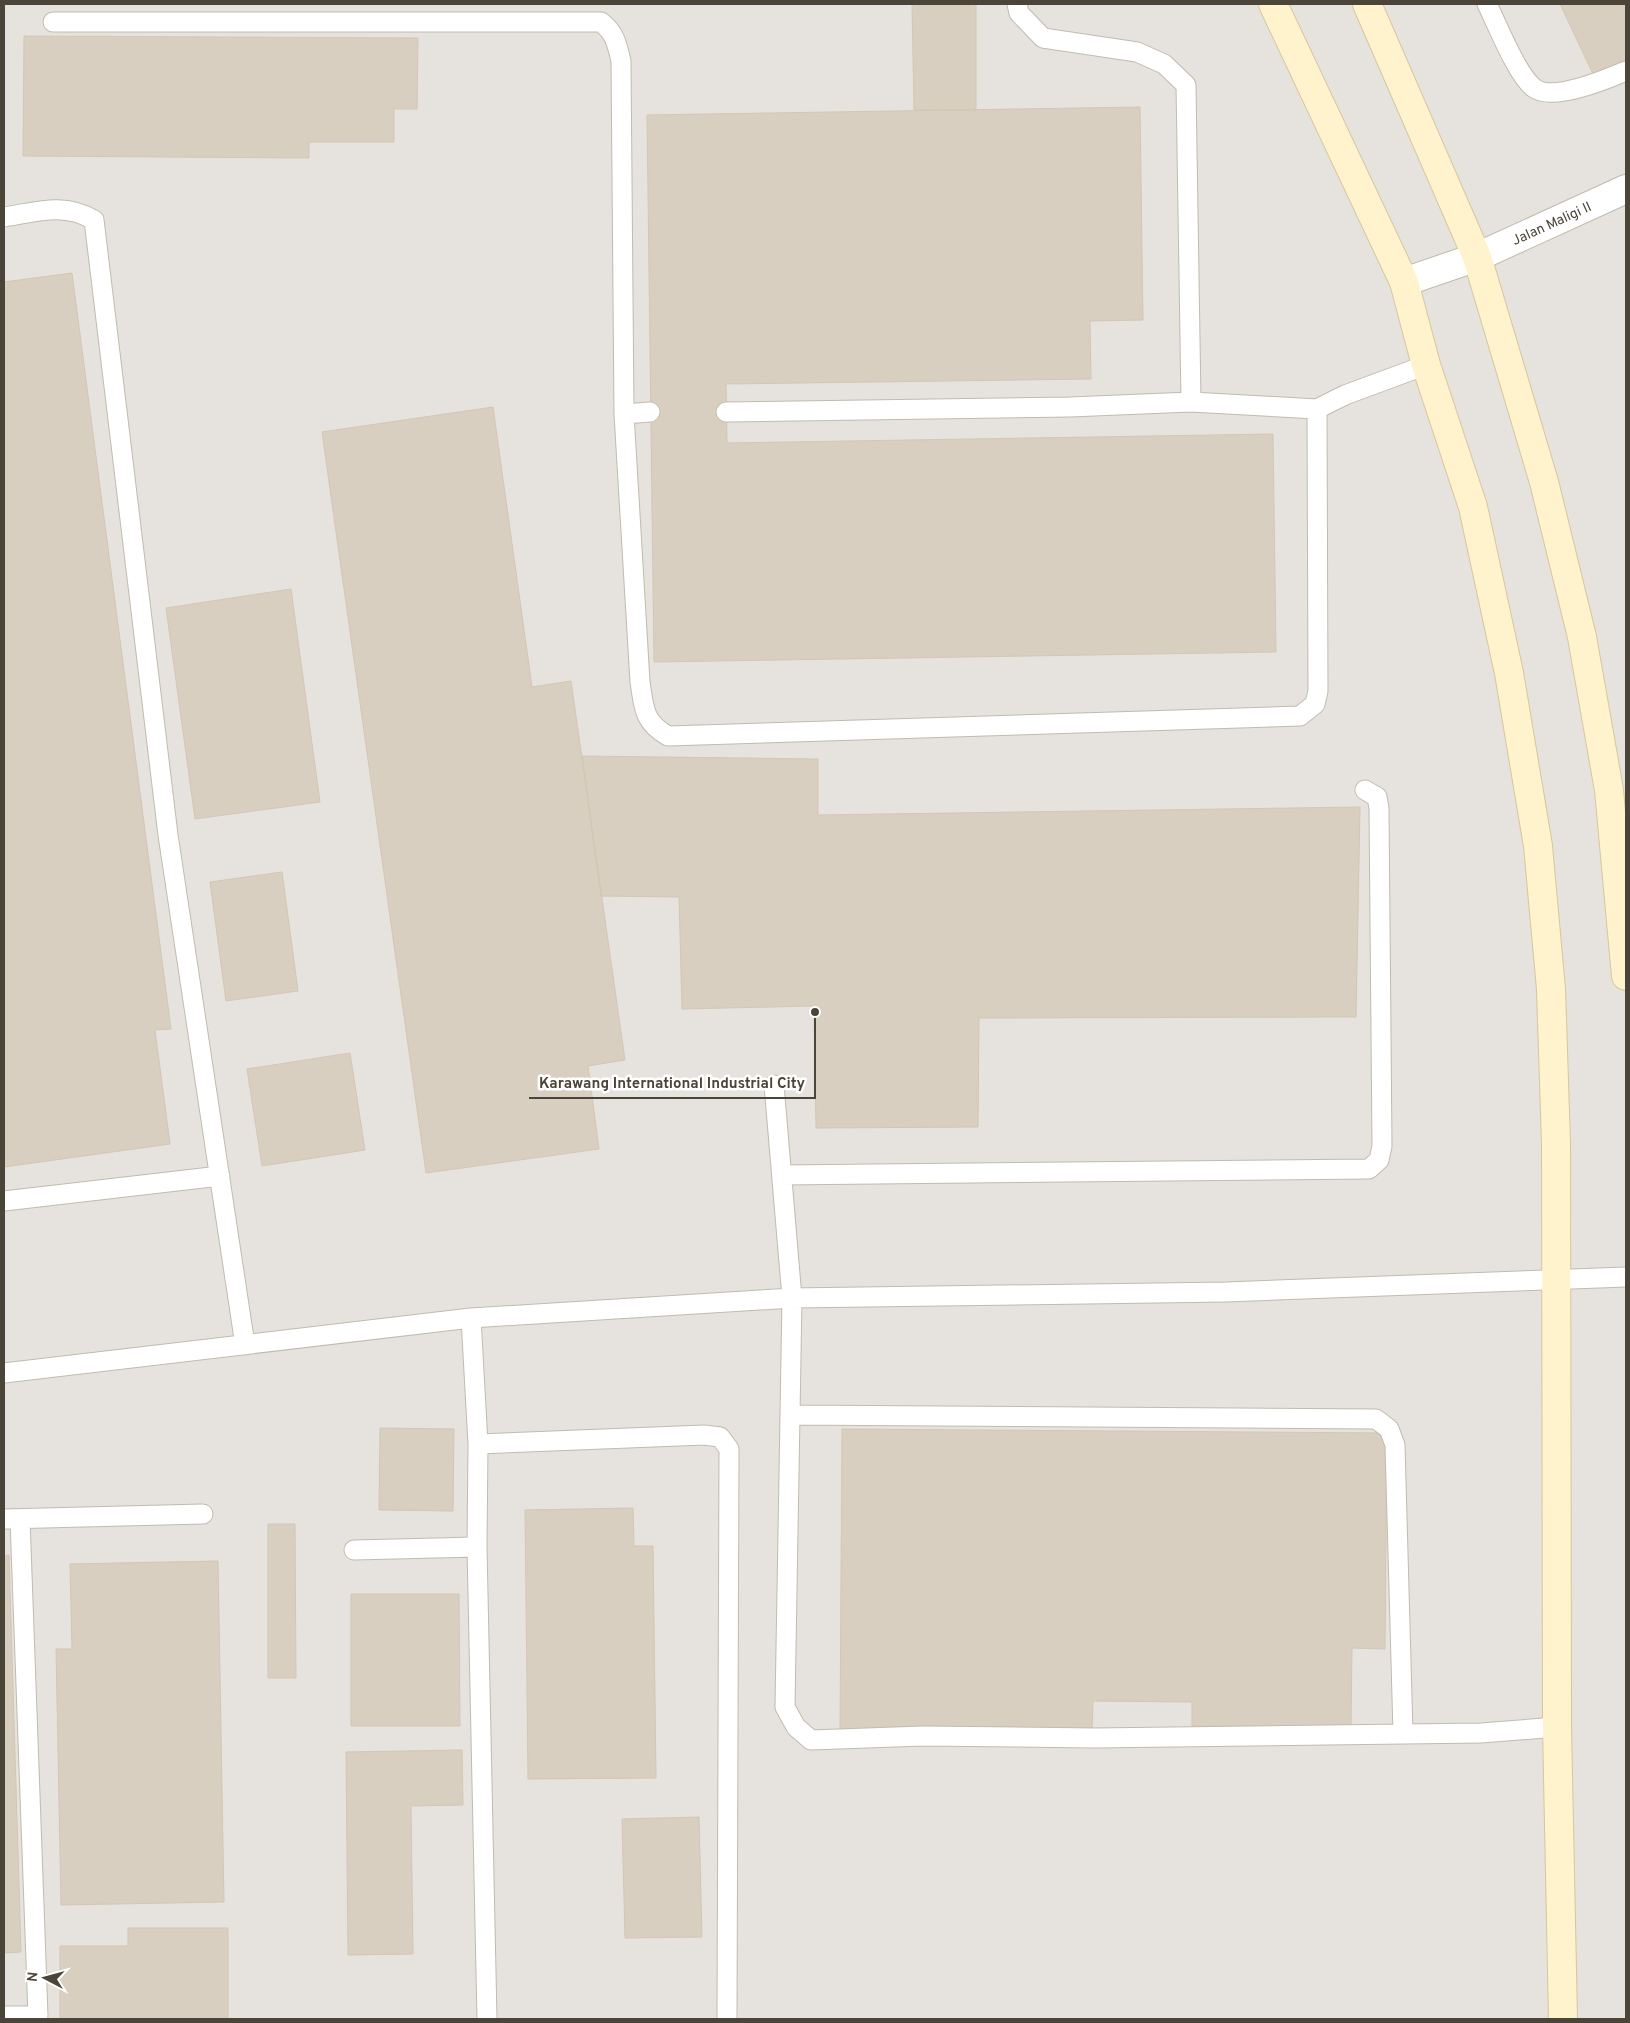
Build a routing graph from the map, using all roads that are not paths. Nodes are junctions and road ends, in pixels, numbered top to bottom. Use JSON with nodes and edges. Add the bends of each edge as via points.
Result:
{"nodes":[{"id":1,"x":1017,"y":4,"type":"edge"},
{"id":2,"x":1273,"y":4,"type":"edge"},
{"id":3,"x":1368,"y":4,"type":"edge"},
{"id":4,"x":1487,"y":4,"type":"edge"},
{"id":5,"x":53,"y":22,"type":"dead end"},
{"id":6,"x":1626,"y":71,"type":"edge"},
{"id":7,"x":1626,"y":189,"type":"edge"},
{"id":8,"x":4,"y":217,"type":"edge"},
{"id":9,"x":1477,"y":257,"type":"junction"},
{"id":10,"x":1404,"y":282,"type":"junction"},
{"id":11,"x":1426,"y":365,"type":"junction"},
{"id":12,"x":1191,"y":402,"type":"junction"},
{"id":13,"x":1317,"y":409,"type":"junction"},
{"id":14,"x":650,"y":412,"type":"dead end"},
{"id":15,"x":726,"y":412,"type":"dead end"},
{"id":16,"x":624,"y":414,"type":"junction"},
{"id":17,"x":1365,"y":790,"type":"dead end"},
{"id":18,"x":1626,"y":976,"type":"edge"},
{"id":19,"x":774,"y":1085,"type":"dead end"},
{"id":20,"x":782,"y":1175,"type":"junction"},
{"id":21,"x":220,"y":1176,"type":"junction"},
{"id":22,"x":4,"y":1201,"type":"edge"},
{"id":23,"x":1626,"y":1277,"type":"edge"},
{"id":24,"x":1554,"y":1279,"type":"junction"},
{"id":25,"x":792,"y":1298,"type":"junction"},
{"id":26,"x":471,"y":1318,"type":"junction"},
{"id":27,"x":245,"y":1346,"type":"junction"},
{"id":28,"x":4,"y":1373,"type":"edge"},
{"id":29,"x":791,"y":1415,"type":"junction"},
{"id":30,"x":478,"y":1444,"type":"junction"},
{"id":31,"x":202,"y":1514,"type":"dead end"},
{"id":32,"x":12,"y":1519,"type":"edge"},
{"id":33,"x":477,"y":1547,"type":"junction"},
{"id":34,"x":354,"y":1550,"type":"dead end"},
{"id":35,"x":1557,"y":1727,"type":"junction"},
{"id":36,"x":1404,"y":1733,"type":"junction"},
{"id":37,"x":4,"y":2016,"type":"edge"},
{"id":38,"x":487,"y":2019,"type":"edge"},
{"id":39,"x":727,"y":2019,"type":"edge"},
{"id":40,"x":1564,"y":2019,"type":"edge"}],
"edges":[{"from":1,"to":12,"type":"lane","via":[[1019,13],[1043,38],[1137,52],[1164,64],[1186,85]]},
{"from":2,"to":10,"type":"street"},
{"from":3,"to":9,"type":"street"},
{"from":4,"to":6,"type":"lane","via":[[1523,76],[1535,89],[1555,92],[1578,89]]},
{"from":5,"to":16,"type":"lane","via":[[601,22],[614,36],[620,61]]},
{"from":7,"to":9,"type":"street","name":"Jalan Maligi II"},
{"from":8,"to":21,"type":"lane","via":[[61,209],[80,212],[94,220],[168,836]]},
{"from":9,"to":10,"type":"street","name":"Jalan Maligi II"},
{"from":9,"to":18,"type":"street","via":[[1544,482],[1582,637],[1609,790]]},
{"from":10,"to":11,"type":"street"},
{"from":11,"to":13,"type":"lane","via":[[1345,395]]},
{"from":11,"to":24,"type":"street","via":[[1473,507],[1509,673],[1538,846],[1552,999],[1556,1144]]},
{"from":12,"to":13,"type":"lane"},
{"from":12,"to":15,"type":"lane"},
{"from":13,"to":16,"type":"lane","via":[[1318,691],[1315,704],[1300,716],[668,736],[654,728],[646,714],[640,682]]},
{"from":14,"to":16,"type":"lane"},
{"from":17,"to":20,"type":"lane","via":[[1377,797],[1379,808],[1382,1136],[1379,1160],[1369,1169]]},
{"from":19,"to":20,"type":"lane"},
{"from":20,"to":25,"type":"lane"},
{"from":21,"to":22,"type":"lane"},
{"from":21,"to":27,"type":"lane"},
{"from":23,"to":24,"type":"lane"},
{"from":24,"to":25,"type":"lane","via":[[1226,1292]]},
{"from":24,"to":35,"type":"street"},
{"from":25,"to":26,"type":"lane"},
{"from":25,"to":29,"type":"lane"},
{"from":26,"to":27,"type":"lane"},
{"from":26,"to":30,"type":"lane"},
{"from":27,"to":28,"type":"lane"},
{"from":29,"to":36,"type":"lane","via":[[1376,1419],[1389,1428],[1395,1445]]},
{"from":29,"to":36,"type":"lane","via":[[785,1707],[796,1727],[811,1740],[923,1736],[1094,1738]]},
{"from":30,"to":33,"type":"lane"},
{"from":30,"to":39,"type":"lane","via":[[704,1435],[720,1437],[729,1449]]},
{"from":31,"to":32,"type":"lane"},
{"from":32,"to":37,"type":"lane","via":[[38,2016]]},
{"from":33,"to":34,"type":"lane"},
{"from":33,"to":38,"type":"lane"},
{"from":35,"to":36,"type":"lane"},
{"from":35,"to":40,"type":"street"}]}
